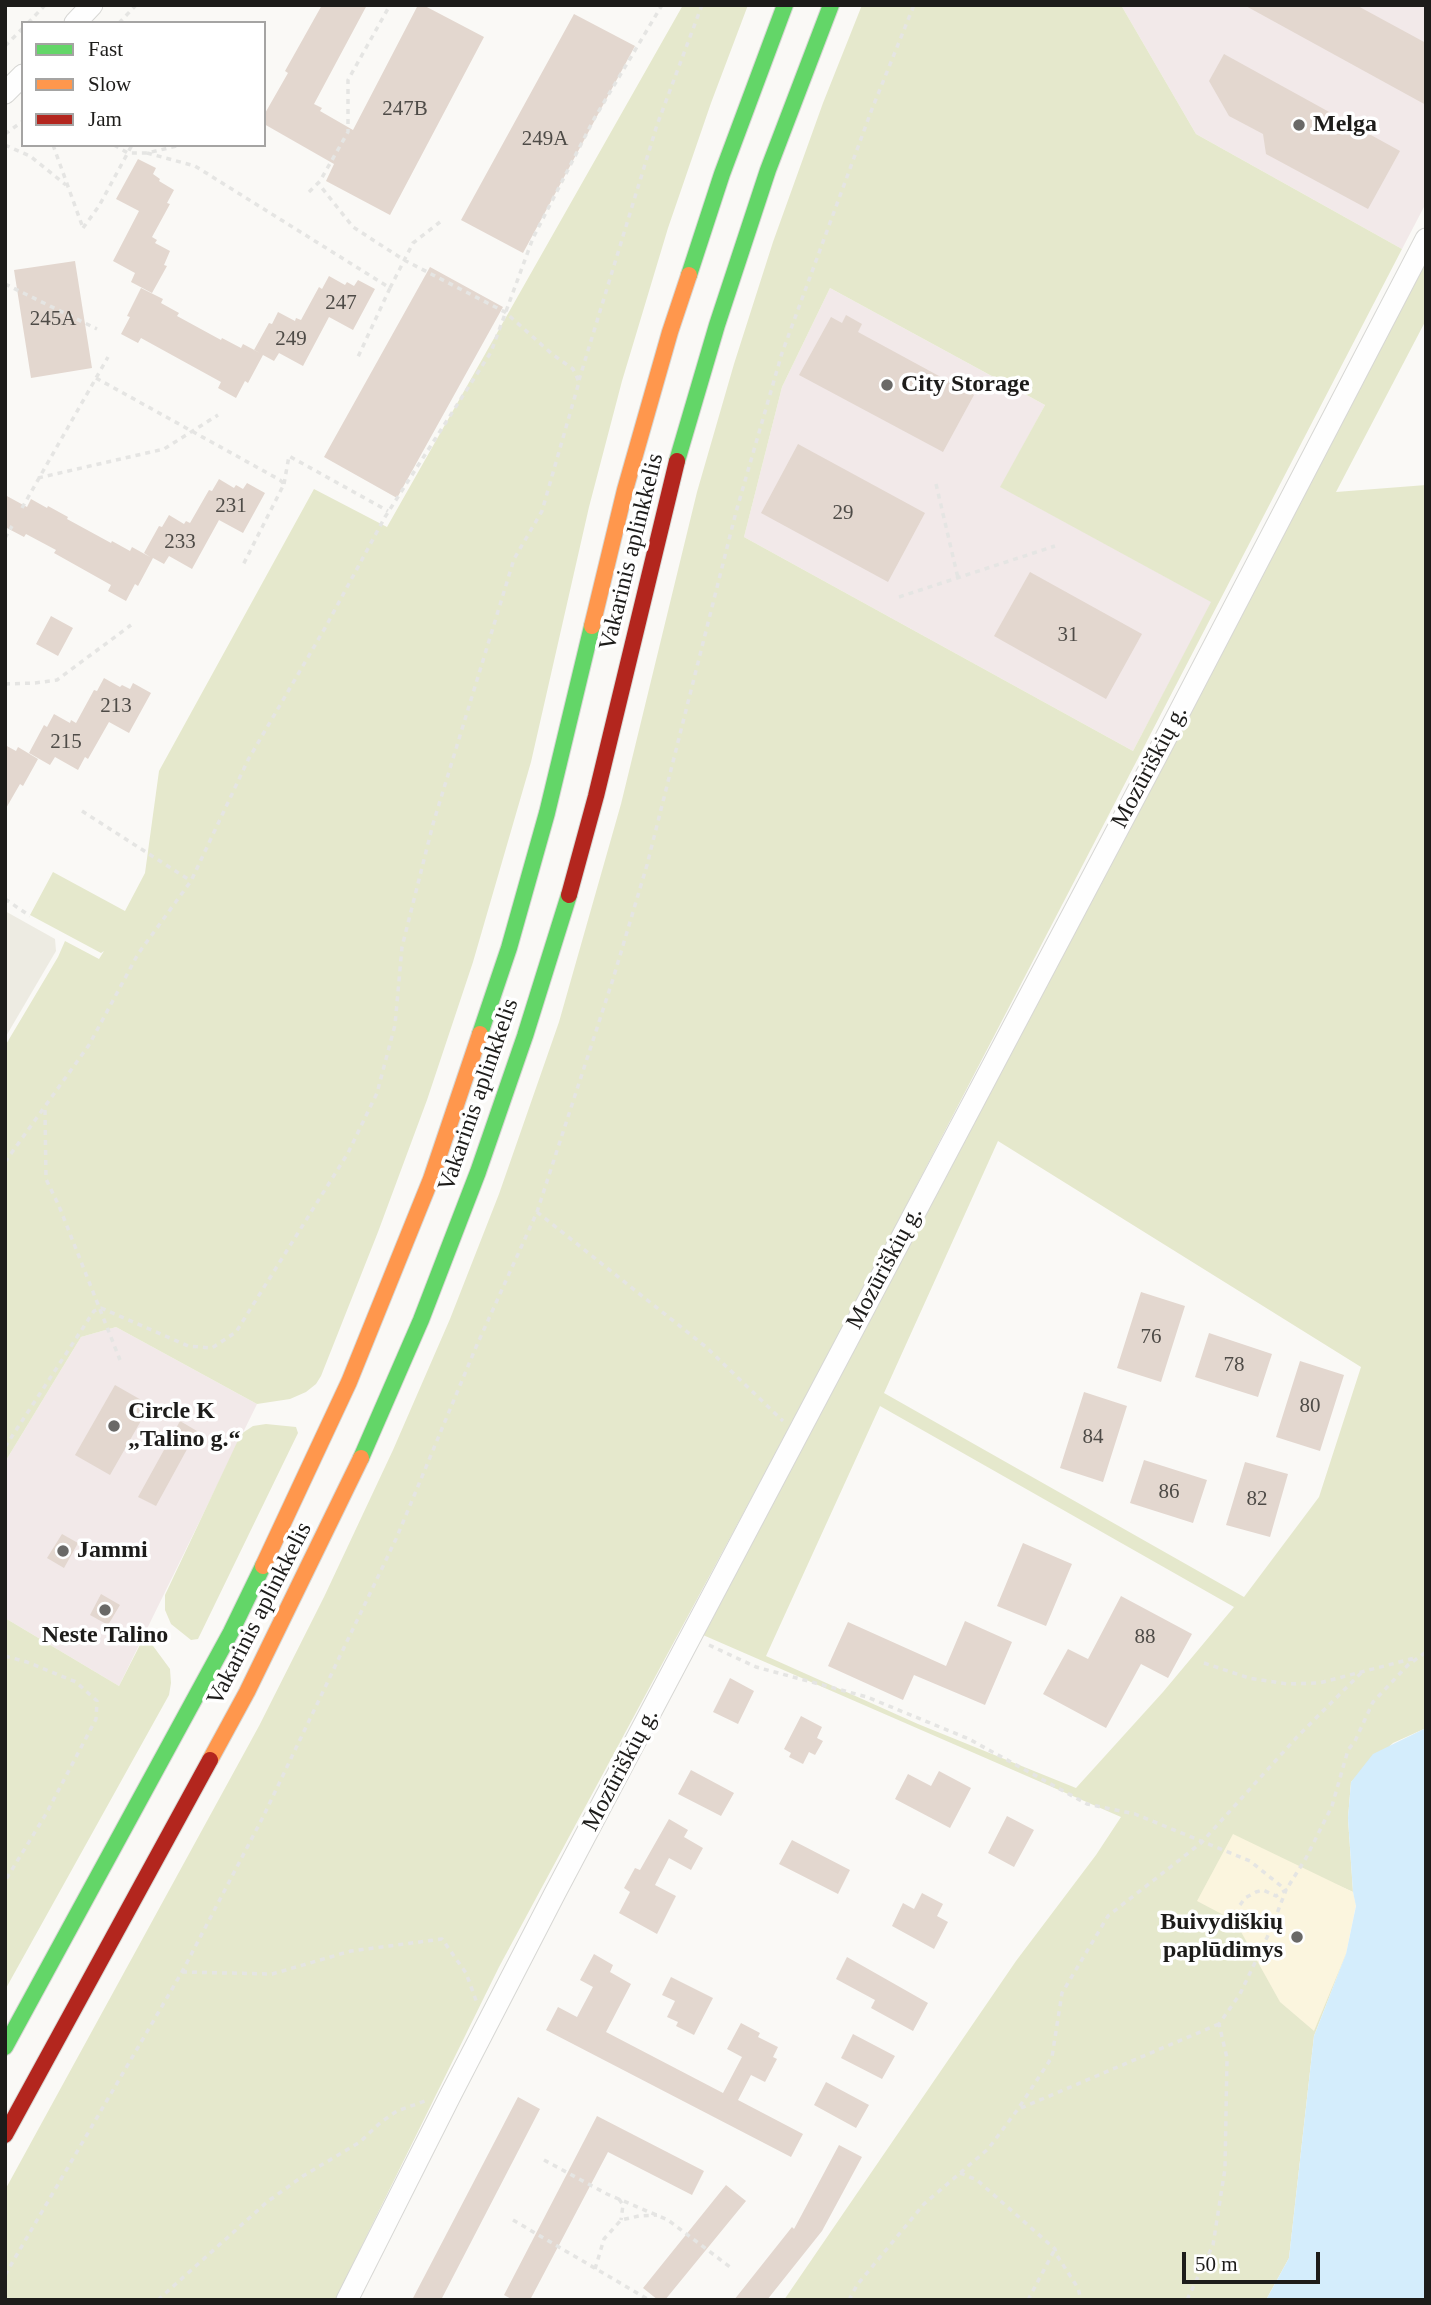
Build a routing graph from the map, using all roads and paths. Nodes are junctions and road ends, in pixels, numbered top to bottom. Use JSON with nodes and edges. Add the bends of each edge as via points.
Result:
{"nodes":[{"id":1,"x":45,"y":5,"type":"edge"},
{"id":2,"x":92,"y":5,"type":"edge"},
{"id":3,"x":136,"y":5,"type":"edge"},
{"id":4,"x":390,"y":5,"type":"edge"},
{"id":5,"x":662,"y":5,"type":"edge"},
{"id":6,"x":702,"y":5,"type":"edge"},
{"id":7,"x":785,"y":5,"type":"edge"},
{"id":8,"x":831,"y":5,"type":"edge"},
{"id":9,"x":914,"y":5,"type":"edge"},
{"id":10,"x":30,"y":21,"type":"edge"},
{"id":11,"x":77,"y":21,"type":"edge"},
{"id":12,"x":121,"y":21,"type":"edge"},
{"id":13,"x":21,"y":30,"type":"edge"},
{"id":14,"x":5,"y":46,"type":"edge"},
{"id":15,"x":21,"y":77,"type":"edge"},
{"id":16,"x":5,"y":93,"type":"edge"},
{"id":17,"x":21,"y":122,"type":"edge"},
{"id":18,"x":5,"y":134,"type":"edge"},
{"id":19,"x":5,"y":145,"type":"edge"},
{"id":20,"x":54,"y":147,"type":"edge"},
{"id":21,"x":118,"y":147,"type":"edge"},
{"id":22,"x":131,"y":147,"type":"edge"},
{"id":23,"x":172,"y":147,"type":"edge"},
{"id":24,"x":128,"y":153,"type":"junction"},
{"id":25,"x":147,"y":153,"type":"junction"},
{"id":26,"x":317,"y":183,"type":"junction"},
{"id":27,"x":68,"y":186,"type":"junction"},
{"id":28,"x":309,"y":192,"type":"dead end"},
{"id":29,"x":440,"y":222,"type":"dead end"},
{"id":30,"x":1426,"y":239,"type":"edge"},
{"id":31,"x":404,"y":260,"type":"junction"},
{"id":32,"x":5,"y":284,"type":"edge"},
{"id":33,"x":390,"y":288,"type":"junction"},
{"id":34,"x":505,"y":312,"type":"junction"},
{"id":35,"x":97,"y":329,"type":"dead end"},
{"id":36,"x":108,"y":357,"type":"dead end"},
{"id":37,"x":357,"y":359,"type":"dead end"},
{"id":38,"x":96,"y":378,"type":"junction"},
{"id":39,"x":579,"y":382,"type":"junction"},
{"id":40,"x":218,"y":415,"type":"dead end"},
{"id":41,"x":192,"y":432,"type":"junction"},
{"id":42,"x":38,"y":478,"type":"junction"},
{"id":43,"x":284,"y":484,"type":"junction"},
{"id":44,"x":936,"y":484,"type":"dead end"},
{"id":45,"x":22,"y":508,"type":"dead end"},
{"id":46,"x":388,"y":512,"type":"junction"},
{"id":47,"x":12,"y":526,"type":"dead end"},
{"id":48,"x":5,"y":538,"type":"edge"},
{"id":49,"x":1055,"y":547,"type":"dead end"},
{"id":50,"x":243,"y":565,"type":"dead end"},
{"id":51,"x":958,"y":578,"type":"junction"},
{"id":52,"x":898,"y":597,"type":"dead end"},
{"id":53,"x":131,"y":625,"type":"dead end"},
{"id":54,"x":5,"y":684,"type":"edge"},
{"id":55,"x":82,"y":811,"type":"dead end"},
{"id":56,"x":191,"y":881,"type":"junction"},
{"id":57,"x":5,"y":899,"type":"edge"},
{"id":58,"x":30,"y":916,"type":"dead end"},
{"id":59,"x":46,"y":1108,"type":"junction"},
{"id":60,"x":5,"y":1162,"type":"edge"},
{"id":61,"x":537,"y":1212,"type":"junction"},
{"id":62,"x":101,"y":1308,"type":"junction"},
{"id":63,"x":120,"y":1360,"type":"dead end"},
{"id":64,"x":797,"y":1434,"type":"junction"},
{"id":65,"x":6,"y":1447,"type":"edge"},
{"id":66,"x":691,"y":1637,"type":"junction"},
{"id":67,"x":1426,"y":1652,"type":"edge"},
{"id":68,"x":5,"y":1656,"type":"edge"},
{"id":69,"x":1417,"y":1658,"type":"junction"},
{"id":70,"x":1204,"y":1663,"type":"dead end"},
{"id":71,"x":1363,"y":1671,"type":"junction"},
{"id":72,"x":1201,"y":1843,"type":"junction"},
{"id":73,"x":5,"y":1881,"type":"edge"},
{"id":74,"x":1286,"y":1890,"type":"junction"},
{"id":75,"x":1240,"y":1905,"type":"dead end"},
{"id":76,"x":183,"y":1972,"type":"junction"},
{"id":77,"x":1219,"y":2024,"type":"junction"},
{"id":78,"x":486,"y":2028,"type":"junction"},
{"id":79,"x":5,"y":2047,"type":"edge"},
{"id":80,"x":451,"y":2094,"type":"junction"},
{"id":81,"x":1018,"y":2109,"type":"junction"},
{"id":82,"x":5,"y":2135,"type":"edge"},
{"id":83,"x":544,"y":2160,"type":"dead end"},
{"id":84,"x":960,"y":2173,"type":"junction"},
{"id":85,"x":618,"y":2197,"type":"junction"},
{"id":86,"x":658,"y":2215,"type":"junction"},
{"id":87,"x":513,"y":2220,"type":"dead end"},
{"id":88,"x":621,"y":2220,"type":"junction"},
{"id":89,"x":1055,"y":2249,"type":"junction"},
{"id":90,"x":730,"y":2267,"type":"dead end"},
{"id":91,"x":595,"y":2269,"type":"junction"},
{"id":92,"x":5,"y":2275,"type":"edge"},
{"id":93,"x":158,"y":2300,"type":"edge"},
{"id":94,"x":347,"y":2300,"type":"edge"},
{"id":95,"x":649,"y":2300,"type":"edge"},
{"id":96,"x":849,"y":2300,"type":"edge"},
{"id":97,"x":1028,"y":2300,"type":"edge"},
{"id":98,"x":1081,"y":2300,"type":"edge"},
{"id":99,"x":1187,"y":2300,"type":"edge"}],
"edges":[{"from":1,"to":10,"type":"path"},
{"from":2,"to":11,"type":"street"},
{"from":3,"to":12,"type":"path"},
{"from":4,"to":26,"type":"path","via":[[348,80],[348,132]]},
{"from":5,"to":34,"type":"path","via":[[594,119],[545,214]]},
{"from":6,"to":39,"type":"path","via":[[657,125]]},
{"from":7,"to":79,"type":"highway","name":"Vakarinis aplinkkelis","via":[[670,332],[509,948],[431,1179],[349,1382],[276,1541]]},
{"from":8,"to":82,"type":"highway","name":"Vakarinis aplinkkelis","via":[[768,170],[671,480],[563,916],[486,1147],[421,1320],[359,1462],[247,1692]]},
{"from":9,"to":61,"type":"path","via":[[782,353],[733,525],[647,865]]},
{"from":13,"to":14,"type":"path"},
{"from":15,"to":16,"type":"street"},
{"from":17,"to":18,"type":"path"},
{"from":19,"to":27,"type":"path","via":[[30,156]]},
{"from":20,"to":27,"type":"path"},
{"from":21,"to":24,"type":"path"},
{"from":22,"to":24,"type":"path"},
{"from":23,"to":25,"type":"path"},
{"from":24,"to":25,"type":"path"},
{"from":24,"to":27,"type":"path","via":[[83,228]]},
{"from":25,"to":33,"type":"path","via":[[195,166]]},
{"from":26,"to":28,"type":"path"},
{"from":26,"to":31,"type":"path","via":[[353,227]]},
{"from":29,"to":31,"type":"path","via":[[413,243]]},
{"from":30,"to":64,"type":"street","name":"Mozūriškių g."},
{"from":31,"to":33,"type":"path"},
{"from":31,"to":34,"type":"path"},
{"from":32,"to":35,"type":"path"},
{"from":33,"to":37,"type":"path"},
{"from":34,"to":39,"type":"path","via":[[573,369]]},
{"from":34,"to":46,"type":"path","via":[[491,352]]},
{"from":36,"to":38,"type":"path"},
{"from":38,"to":41,"type":"path"},
{"from":38,"to":42,"type":"path"},
{"from":39,"to":62,"type":"path","via":[[542,511],[514,559],[433,824],[402,947],[395,1025],[377,1093],[348,1153],[236,1332],[212,1348],[188,1346]]},
{"from":40,"to":41,"type":"path"},
{"from":41,"to":42,"type":"path","via":[[164,449]]},
{"from":41,"to":43,"type":"path"},
{"from":42,"to":45,"type":"path"},
{"from":43,"to":46,"type":"path","via":[[289,456]]},
{"from":43,"to":50,"type":"path"},
{"from":44,"to":51,"type":"path"},
{"from":46,"to":56,"type":"path","via":[[248,760]]},
{"from":47,"to":48,"type":"path"},
{"from":49,"to":51,"type":"path"},
{"from":51,"to":52,"type":"path"},
{"from":53,"to":54,"type":"path","via":[[57,681]]},
{"from":55,"to":56,"type":"path"},
{"from":56,"to":59,"type":"path","via":[[138,954],[89,1045]]},
{"from":57,"to":58,"type":"path"},
{"from":59,"to":60,"type":"path"},
{"from":59,"to":62,"type":"path","via":[[46,1179]]},
{"from":61,"to":64,"type":"path","via":[[706,1347]]},
{"from":61,"to":76,"type":"path","via":[[390,1551]]},
{"from":62,"to":63,"type":"path"},
{"from":62,"to":65,"type":"path","via":[[94,1311]]},
{"from":64,"to":66,"type":"street","name":"Mozūriškių g."},
{"from":66,"to":72,"type":"path","via":[[756,1667],[867,1697],[969,1739],[1087,1804],[1135,1814]]},
{"from":66,"to":78,"type":"street","name":"Mozūriškių g."},
{"from":67,"to":69,"type":"path"},
{"from":68,"to":73,"type":"path","via":[[76,1682],[97,1701],[96,1719]]},
{"from":69,"to":71,"type":"path"},
{"from":69,"to":74,"type":"path","via":[[1373,1702],[1348,1750],[1332,1806]]},
{"from":70,"to":71,"type":"path","via":[[1249,1678],[1287,1684],[1319,1683]]},
{"from":71,"to":72,"type":"path"},
{"from":72,"to":74,"type":"path","via":[[1250,1861]]},
{"from":72,"to":81,"type":"path","via":[[1108,1916],[1062,1993],[1052,2057]]},
{"from":74,"to":75,"type":"path","via":[[1276,1896],[1256,1892]]},
{"from":74,"to":77,"type":"path","via":[[1240,1994]]},
{"from":76,"to":78,"type":"path","via":[[272,1974],[351,1951],[442,1939],[466,1973]]},
{"from":76,"to":92,"type":"path"},
{"from":77,"to":81,"type":"path"},
{"from":77,"to":99,"type":"path","via":[[1227,2058],[1226,2169],[1213,2245]]},
{"from":78,"to":80,"type":"street","name":"Mozūriškių g."},
{"from":80,"to":93,"type":"path","via":[[397,2111],[360,2142],[303,2176],[267,2202]]},
{"from":80,"to":94,"type":"street","name":"Mozūriškių g."},
{"from":81,"to":84,"type":"path","via":[[988,2149]]},
{"from":83,"to":85,"type":"path"},
{"from":84,"to":89,"type":"path","via":[[977,2180]]},
{"from":84,"to":96,"type":"path","via":[[924,2204]]},
{"from":85,"to":86,"type":"path"},
{"from":85,"to":88,"type":"path","via":[[623,2205]]},
{"from":86,"to":88,"type":"path"},
{"from":86,"to":90,"type":"path"},
{"from":87,"to":91,"type":"path"},
{"from":88,"to":91,"type":"path","via":[[604,2239]]},
{"from":89,"to":97,"type":"path"},
{"from":89,"to":98,"type":"path"},
{"from":91,"to":95,"type":"path"}]}
